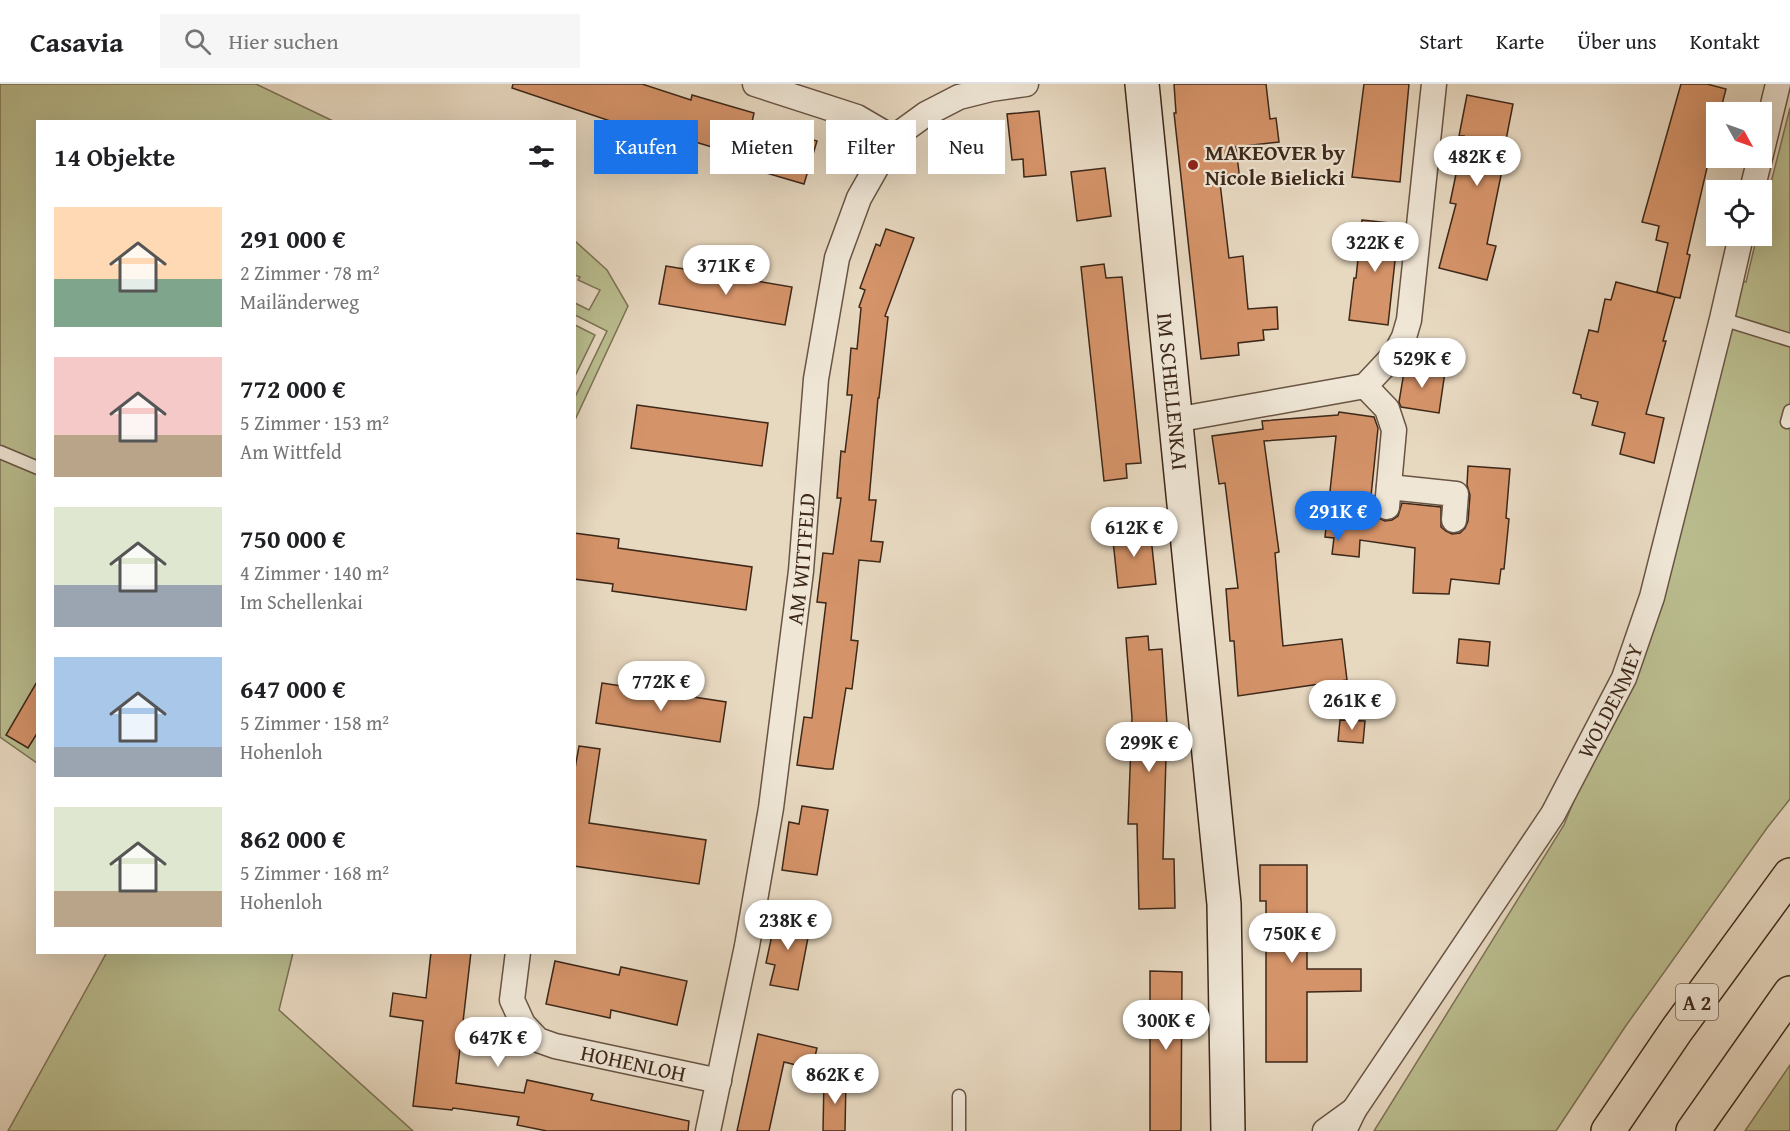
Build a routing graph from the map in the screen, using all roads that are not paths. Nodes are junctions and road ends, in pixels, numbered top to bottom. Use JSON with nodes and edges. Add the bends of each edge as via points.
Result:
{"nodes":[{"id":1,"x":755,"y":84,"type":"edge"},
{"id":2,"x":1026,"y":84,"type":"edge"},
{"id":3,"x":1142,"y":84,"type":"edge"},
{"id":4,"x":1434,"y":84,"type":"edge"},
{"id":5,"x":1778,"y":84,"type":"edge"},
{"id":6,"x":1772,"y":109,"type":"edge"},
{"id":7,"x":861,"y":120,"type":"edge"},
{"id":8,"x":916,"y":121,"type":"edge"},
{"id":9,"x":873,"y":174,"type":"edge"},
{"id":10,"x":1739,"y":246,"type":"edge"},
{"id":11,"x":1722,"y":319,"type":"junction"},
{"id":12,"x":1790,"y":340,"type":"edge"},
{"id":13,"x":1365,"y":386,"type":"junction"},
{"id":14,"x":1175,"y":420,"type":"junction"},
{"id":15,"x":0,"y":452,"type":"edge"},
{"id":16,"x":36,"y":467,"type":"edge"},
{"id":17,"x":1454,"y":520,"type":"dead end"},
{"id":18,"x":1790,"y":875,"type":"edge"},
{"id":19,"x":518,"y":954,"type":"edge"},
{"id":20,"x":1790,"y":993,"type":"edge"},
{"id":21,"x":719,"y":1081,"type":"junction"},
{"id":22,"x":959,"y":1096,"type":"dead end"},
{"id":23,"x":1349,"y":1121,"type":"edge"},
{"id":24,"x":708,"y":1131,"type":"edge"},
{"id":25,"x":959,"y":1131,"type":"edge"},
{"id":26,"x":1228,"y":1131,"type":"edge"},
{"id":27,"x":1324,"y":1131,"type":"edge"},
{"id":28,"x":1608,"y":1131,"type":"edge"},
{"id":29,"x":1692,"y":1131,"type":"edge"}],
"edges":[{"from":1,"to":7,"type":"street"},
{"from":2,"to":8,"type":"street","name":"AM WITTFELD","via":[[959,97]]},
{"from":3,"to":14,"type":"street","name":"IM SCHELLENKAI"},
{"from":4,"to":13,"type":"street","via":[[1408,320],[1395,354]]},
{"from":5,"to":6,"type":"street"},
{"from":9,"to":21,"type":"street","name":"AM WITTFELD","via":[[859,198],[835,269],[816,379],[801,571],[771,808]]},
{"from":10,"to":11,"type":"street","name":"WOLDENMEY"},
{"from":11,"to":12,"type":"lane"},
{"from":11,"to":23,"type":"street","name":"WOLDENMEY","via":[[1652,597],[1624,678],[1553,814]]},
{"from":13,"to":14,"type":"street"},
{"from":13,"to":17,"type":"street","via":[[1387,410],[1394,430],[1388,497],[1456,494]]},
{"from":14,"to":26,"type":"street","name":"IM SCHELLENKAI","via":[[1224,904]]},
{"from":15,"to":16,"type":"lane"},
{"from":18,"to":28,"type":"highway","number":"A 2"},
{"from":19,"to":21,"type":"street","name":"HOHENLOH","via":[[512,1000],[523,1024],[538,1040]]},
{"from":20,"to":29,"type":"highway"},
{"from":21,"to":24,"type":"street","name":"AM WITTFELD"},
{"from":22,"to":25,"type":"lane"},
{"from":23,"to":27,"type":"street","name":"WOLDENMEY"}]}
